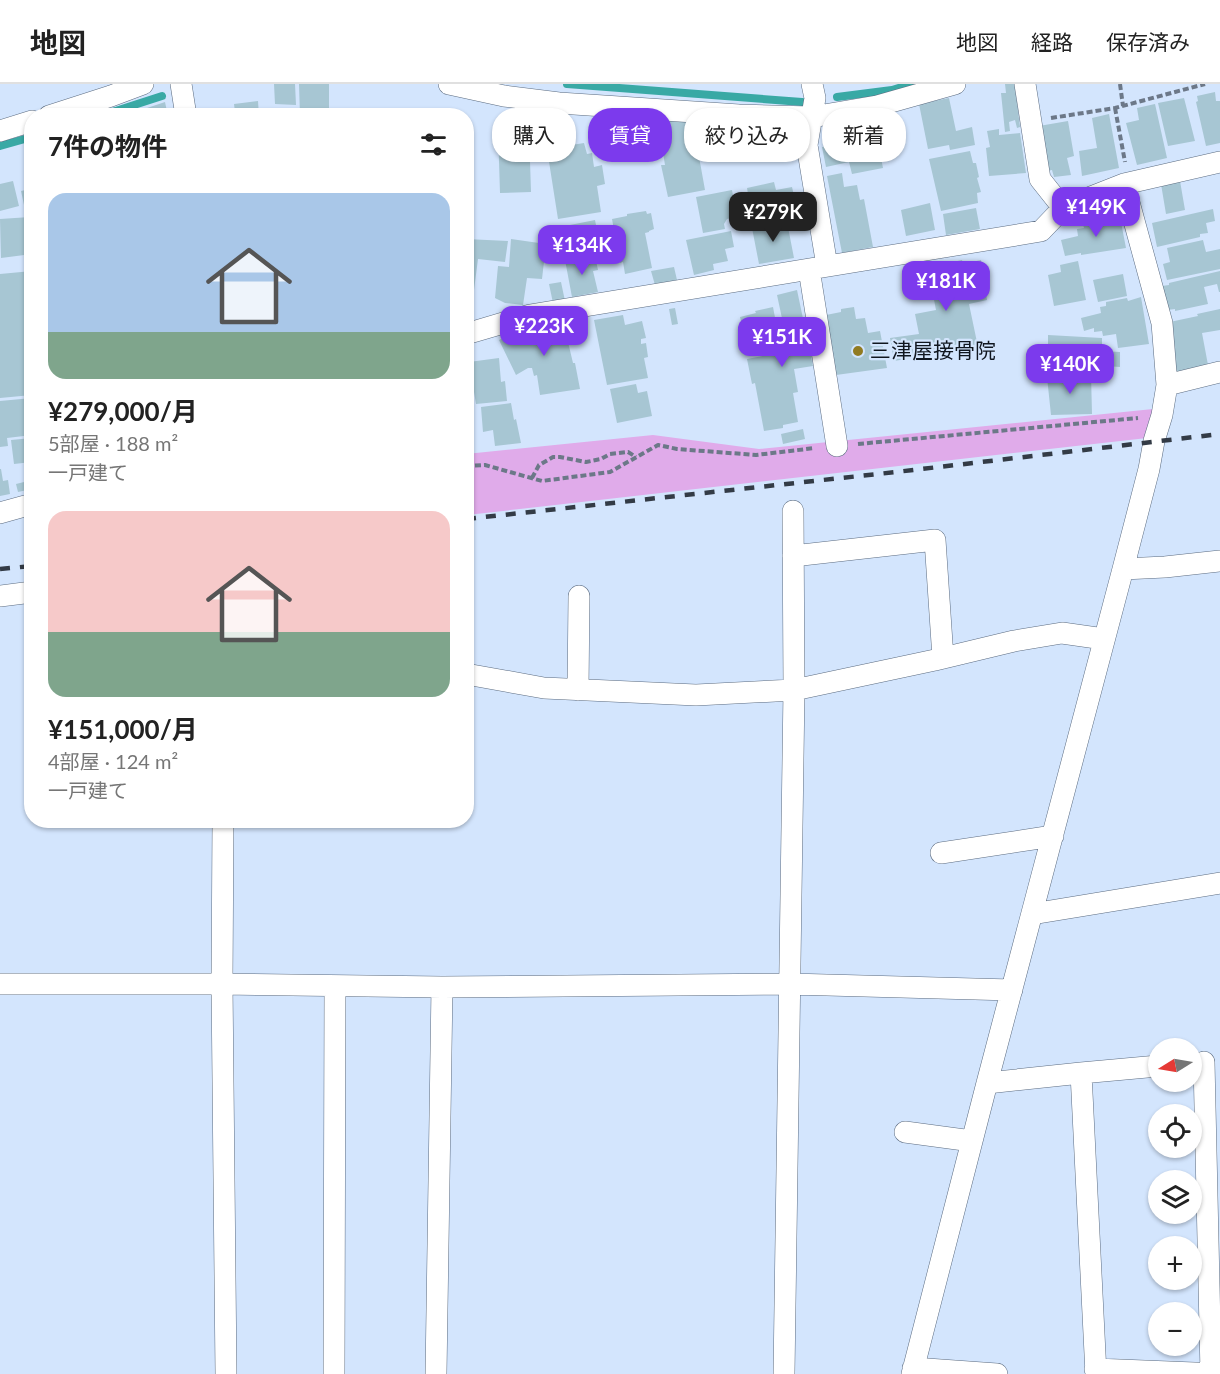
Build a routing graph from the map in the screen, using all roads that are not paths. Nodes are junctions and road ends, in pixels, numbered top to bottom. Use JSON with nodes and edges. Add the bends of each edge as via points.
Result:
{"nodes":[{"id":1,"x":143,"y":84,"type":"edge"},
{"id":2,"x":181,"y":84,"type":"edge"},
{"id":3,"x":449,"y":84,"type":"edge"},
{"id":4,"x":812,"y":84,"type":"edge"},
{"id":5,"x":955,"y":84,"type":"edge"},
{"id":6,"x":1025,"y":84,"type":"edge"},
{"id":7,"x":74,"y":108,"type":"edge"},
{"id":8,"x":185,"y":108,"type":"edge"},
{"id":9,"x":812,"y":117,"type":"junction"},
{"id":10,"x":24,"y":124,"type":"edge"},
{"id":11,"x":0,"y":131,"type":"edge"},
{"id":12,"x":1220,"y":162,"type":"edge"},
{"id":13,"x":1127,"y":183,"type":"junction"},
{"id":14,"x":1063,"y":208,"type":"junction"},
{"id":15,"x":818,"y":268,"type":"junction"},
{"id":16,"x":474,"y":332,"type":"edge"},
{"id":17,"x":1220,"y":372,"type":"edge"},
{"id":18,"x":1167,"y":386,"type":"junction"},
{"id":19,"x":837,"y":446,"type":"road end"},
{"id":20,"x":24,"y":506,"type":"edge"},
{"id":21,"x":793,"y":511,"type":"dead end"},
{"id":22,"x":0,"y":513,"type":"edge"},
{"id":23,"x":794,"y":556,"type":"junction"},
{"id":24,"x":1220,"y":561,"type":"edge"},
{"id":25,"x":1123,"y":569,"type":"junction"},
{"id":26,"x":24,"y":593,"type":"edge"},
{"id":27,"x":0,"y":596,"type":"edge"},
{"id":28,"x":579,"y":596,"type":"dead end"},
{"id":29,"x":1104,"y":639,"type":"junction"},
{"id":30,"x":943,"y":658,"type":"junction"},
{"id":31,"x":474,"y":675,"type":"edge"},
{"id":32,"x":578,"y":690,"type":"junction"},
{"id":33,"x":794,"y":690,"type":"junction"},
{"id":34,"x":223,"y":828,"type":"edge"},
{"id":35,"x":1053,"y":836,"type":"junction"},
{"id":36,"x":941,"y":853,"type":"dead end"},
{"id":37,"x":1220,"y":883,"type":"edge"},
{"id":38,"x":1032,"y":914,"type":"junction"},
{"id":39,"x":0,"y":984,"type":"edge"},
{"id":40,"x":222,"y":984,"type":"junction"},
{"id":41,"x":790,"y":984,"type":"junction"},
{"id":42,"x":335,"y":986,"type":"junction"},
{"id":43,"x":442,"y":987,"type":"junction"},
{"id":44,"x":1012,"y":990,"type":"junction"},
{"id":45,"x":1205,"y":1062,"type":"edge"},
{"id":46,"x":1148,"y":1067,"type":"edge"},
{"id":47,"x":1081,"y":1073,"type":"junction"},
{"id":48,"x":987,"y":1083,"type":"junction"},
{"id":49,"x":905,"y":1132,"type":"dead end"},
{"id":50,"x":972,"y":1142,"type":"junction"},
{"id":51,"x":913,"y":1371,"type":"edge"},
{"id":52,"x":1096,"y":1371,"type":"edge"},
{"id":53,"x":1211,"y":1373,"type":"edge"},
{"id":54,"x":226,"y":1374,"type":"edge"},
{"id":55,"x":334,"y":1374,"type":"edge"},
{"id":56,"x":436,"y":1374,"type":"edge"},
{"id":57,"x":784,"y":1374,"type":"edge"},
{"id":58,"x":997,"y":1374,"type":"edge"},
{"id":59,"x":1220,"y":1374,"type":"edge"}],
"edges":[{"from":1,"to":7,"type":"street"},
{"from":2,"to":8,"type":"street"},
{"from":3,"to":9,"type":"street","via":[[559,103]]},
{"from":4,"to":9,"type":"street"},
{"from":5,"to":9,"type":"street","via":[[878,106]]},
{"from":6,"to":14,"type":"street","via":[[1040,179]]},
{"from":9,"to":15,"type":"street","via":[[807,145]]},
{"from":10,"to":11,"type":"street"},
{"from":12,"to":13,"type":"street"},
{"from":13,"to":14,"type":"street"},
{"from":13,"to":18,"type":"street","via":[[1162,323]]},
{"from":14,"to":15,"type":"street","via":[[1041,231]]},
{"from":15,"to":16,"type":"street","via":[[530,315]]},
{"from":15,"to":19,"type":"street"},
{"from":17,"to":18,"type":"street"},
{"from":18,"to":25,"type":"street"},
{"from":20,"to":22,"type":"street"},
{"from":21,"to":23,"type":"street"},
{"from":23,"to":30,"type":"street","via":[[935,540]]},
{"from":23,"to":33,"type":"street"},
{"from":24,"to":25,"type":"street"},
{"from":25,"to":29,"type":"street"},
{"from":26,"to":27,"type":"street"},
{"from":28,"to":32,"type":"street"},
{"from":29,"to":30,"type":"street","via":[[1062,633]]},
{"from":29,"to":35,"type":"street"},
{"from":30,"to":33,"type":"street"},
{"from":31,"to":32,"type":"street"},
{"from":32,"to":33,"type":"street","via":[[696,695]]},
{"from":33,"to":41,"type":"street"},
{"from":34,"to":40,"type":"street"},
{"from":35,"to":36,"type":"street"},
{"from":35,"to":38,"type":"street"},
{"from":37,"to":38,"type":"street"},
{"from":38,"to":44,"type":"street"},
{"from":39,"to":40,"type":"street"},
{"from":40,"to":42,"type":"street"},
{"from":40,"to":54,"type":"street"},
{"from":41,"to":43,"type":"street"},
{"from":41,"to":44,"type":"street"},
{"from":41,"to":57,"type":"street"},
{"from":42,"to":43,"type":"street"},
{"from":42,"to":55,"type":"street"},
{"from":43,"to":56,"type":"street"},
{"from":44,"to":48,"type":"street"},
{"from":45,"to":53,"type":"street"},
{"from":46,"to":47,"type":"street"},
{"from":47,"to":48,"type":"street"},
{"from":47,"to":52,"type":"street"},
{"from":48,"to":50,"type":"street"},
{"from":49,"to":50,"type":"street"},
{"from":50,"to":51,"type":"street"},
{"from":51,"to":58,"type":"street"},
{"from":52,"to":53,"type":"street"},
{"from":53,"to":59,"type":"street"}]}
